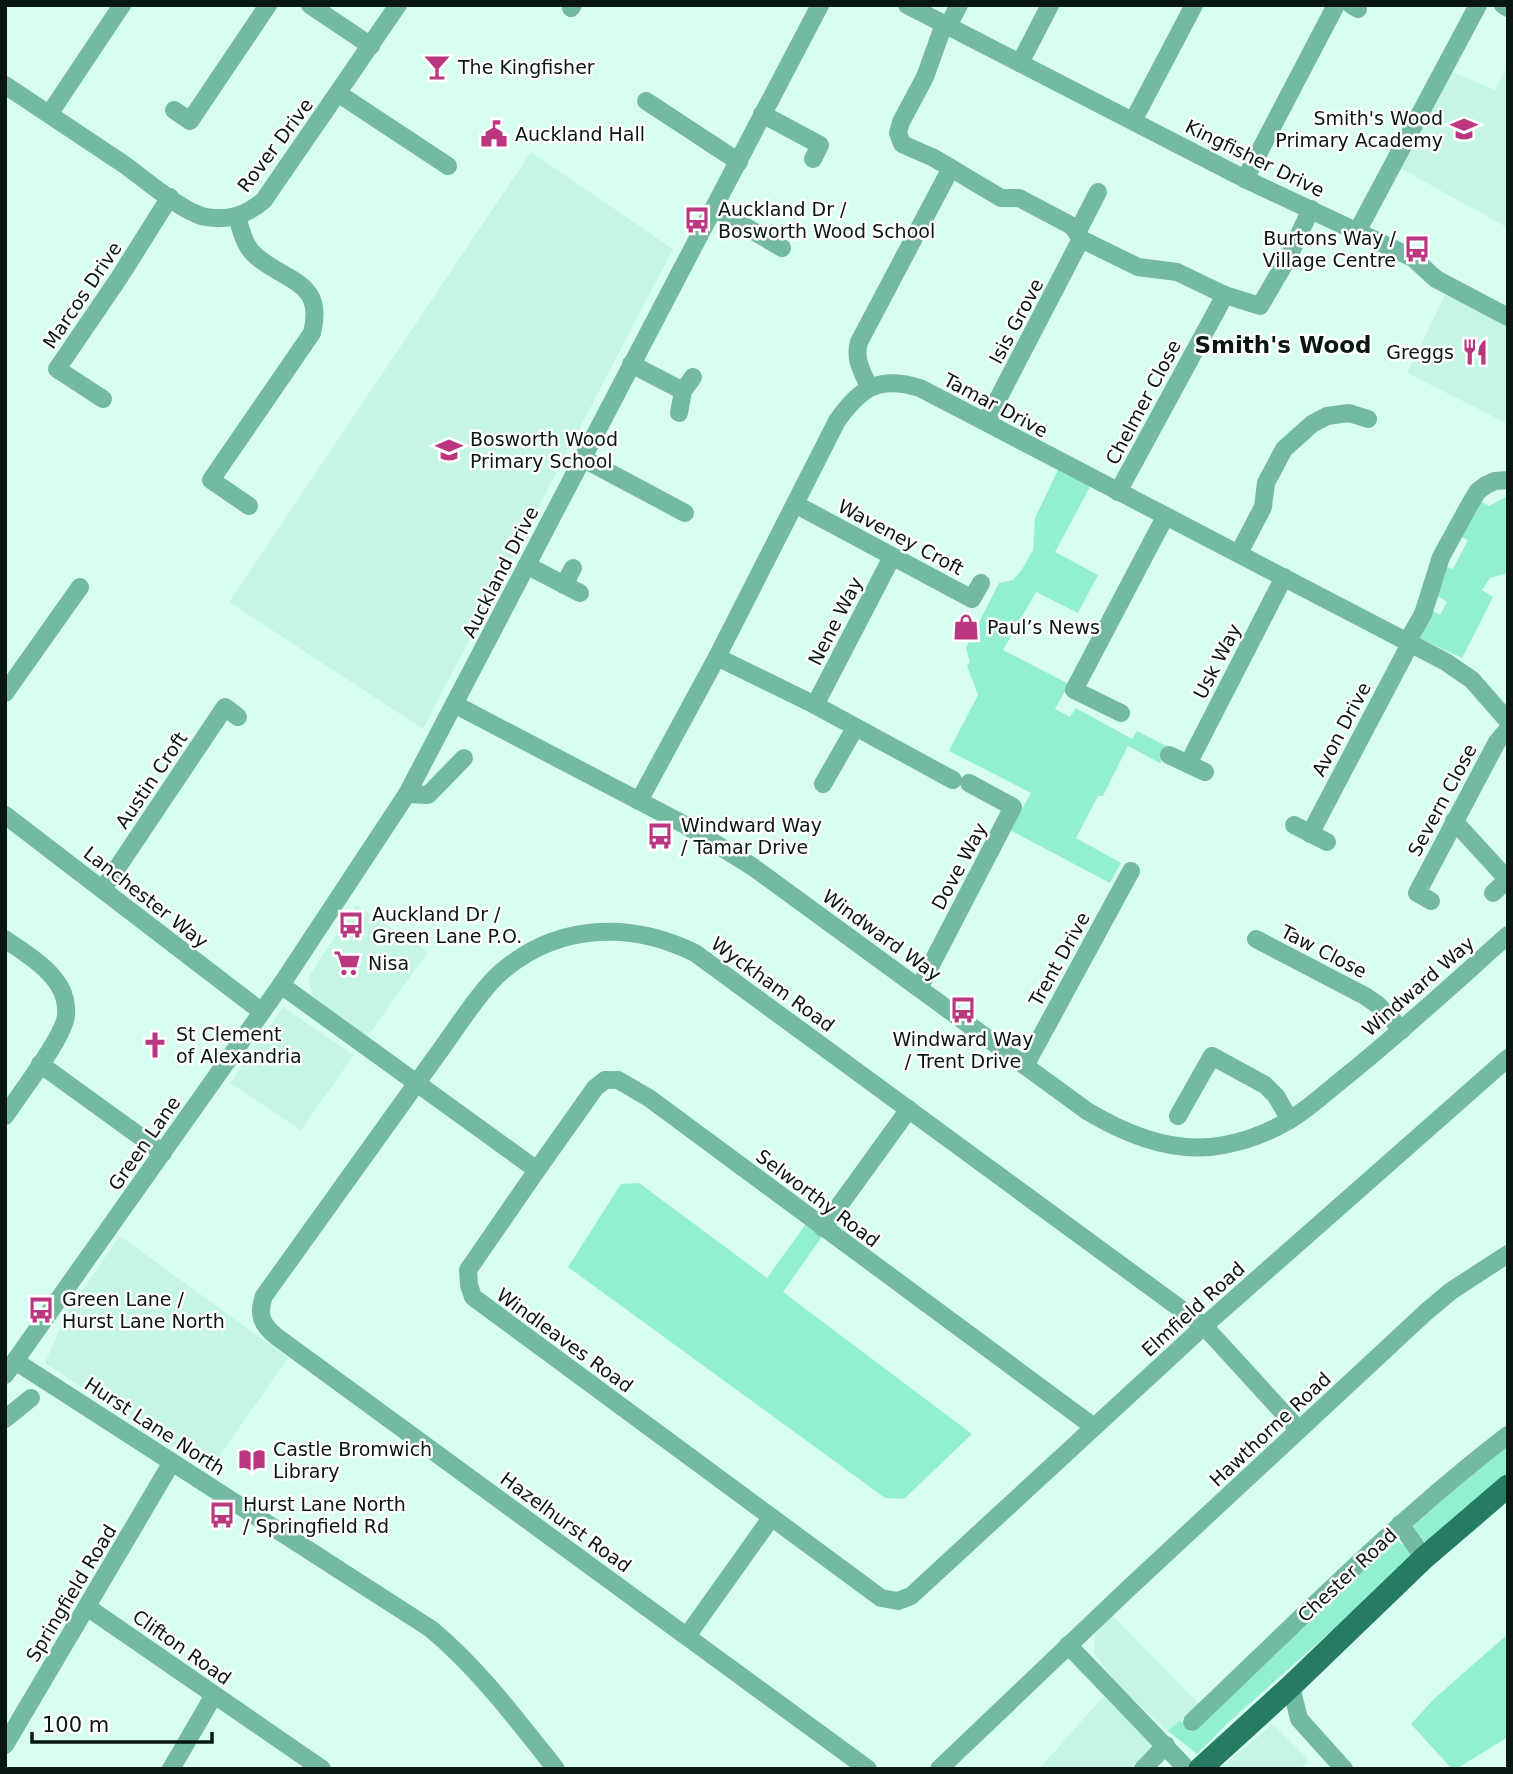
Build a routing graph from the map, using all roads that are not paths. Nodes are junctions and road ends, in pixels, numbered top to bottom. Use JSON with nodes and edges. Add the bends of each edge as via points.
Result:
{"nodes":[{"id":1,"x":122,"y":5,"type":"edge"},
{"id":2,"x":268,"y":5,"type":"edge"},
{"id":3,"x":310,"y":5,"type":"edge"},
{"id":4,"x":398,"y":5,"type":"edge"},
{"id":5,"x":820,"y":5,"type":"edge"},
{"id":6,"x":908,"y":5,"type":"edge"},
{"id":7,"x":959,"y":5,"type":"edge"},
{"id":8,"x":1050,"y":5,"type":"edge"},
{"id":9,"x":1194,"y":5,"type":"edge"},
{"id":10,"x":1336,"y":5,"type":"edge"},
{"id":11,"x":1478,"y":5,"type":"edge"},
{"id":12,"x":1503,"y":5,"type":"edge"},
{"id":13,"x":1508,"y":8,"type":"edge"},
{"id":14,"x":946,"y":25,"type":"junction"},
{"id":15,"x":371,"y":46,"type":"junction"},
{"id":16,"x":1020,"y":63,"type":"junction"},
{"id":17,"x":8,"y":92,"type":"edge"},
{"id":18,"x":339,"y":94,"type":"junction"},
{"id":19,"x":646,"y":101,"type":"dead end"},
{"id":20,"x":174,"y":110,"type":"dead end"},
{"id":21,"x":50,"y":113,"type":"junction"},
{"id":22,"x":762,"y":114,"type":"junction"},
{"id":23,"x":1133,"y":121,"type":"junction"},
{"id":24,"x":813,"y":159,"type":"dead end"},
{"id":25,"x":739,"y":162,"type":"junction"},
{"id":26,"x":448,"y":166,"type":"dead end"},
{"id":27,"x":951,"y":168,"type":"junction"},
{"id":28,"x":1245,"y":179,"type":"junction"},
{"id":29,"x":1098,"y":192,"type":"dead end"},
{"id":30,"x":170,"y":197,"type":"junction"},
{"id":31,"x":713,"y":208,"type":"junction"},
{"id":32,"x":1311,"y":209,"type":"junction"},
{"id":33,"x":237,"y":216,"type":"junction"},
{"id":34,"x":1358,"y":230,"type":"junction"},
{"id":35,"x":1079,"y":236,"type":"junction"},
{"id":36,"x":782,"y":248,"type":"dead end"},
{"id":37,"x":1225,"y":295,"type":"junction"},
{"id":38,"x":1508,"y":317,"type":"edge"},
{"id":39,"x":631,"y":365,"type":"junction"},
{"id":40,"x":869,"y":387,"type":"junction"},
{"id":41,"x":103,"y":399,"type":"dead end"},
{"id":42,"x":679,"y":414,"type":"dead end"},
{"id":43,"x":1368,"y":419,"type":"dead end"},
{"id":44,"x":986,"y":422,"type":"junction"},
{"id":45,"x":582,"y":458,"type":"junction"},
{"id":46,"x":1508,"y":480,"type":"edge"},
{"id":47,"x":1118,"y":492,"type":"junction"},
{"id":48,"x":795,"y":504,"type":"junction"},
{"id":49,"x":249,"y":506,"type":"dead end"},
{"id":50,"x":685,"y":513,"type":"dead end"},
{"id":51,"x":1165,"y":517,"type":"junction"},
{"id":52,"x":1239,"y":554,"type":"junction"},
{"id":53,"x":892,"y":557,"type":"junction"},
{"id":54,"x":528,"y":566,"type":"junction"},
{"id":55,"x":573,"y":568,"type":"dead end"},
{"id":56,"x":1284,"y":577,"type":"junction"},
{"id":57,"x":981,"y":583,"type":"dead end"},
{"id":58,"x":564,"y":584,"type":"junction"},
{"id":59,"x":80,"y":587,"type":"dead end"},
{"id":60,"x":580,"y":593,"type":"dead end"},
{"id":61,"x":1409,"y":643,"type":"junction"},
{"id":62,"x":717,"y":657,"type":"junction"},
{"id":63,"x":5,"y":693,"type":"edge"},
{"id":64,"x":454,"y":704,"type":"junction"},
{"id":65,"x":815,"y":705,"type":"junction"},
{"id":66,"x":1121,"y":713,"type":"dead end"},
{"id":67,"x":238,"y":717,"type":"dead end"},
{"id":68,"x":1508,"y":721,"type":"edge"},
{"id":69,"x":855,"y":727,"type":"junction"},
{"id":70,"x":1508,"y":729,"type":"edge"},
{"id":71,"x":1169,"y":755,"type":"dead end"},
{"id":72,"x":464,"y":758,"type":"dead end"},
{"id":73,"x":1188,"y":764,"type":"junction"},
{"id":74,"x":1205,"y":772,"type":"dead end"},
{"id":75,"x":823,"y":784,"type":"dead end"},
{"id":76,"x":407,"y":794,"type":"junction"},
{"id":77,"x":639,"y":801,"type":"junction"},
{"id":78,"x":5,"y":815,"type":"edge"},
{"id":79,"x":1454,"y":821,"type":"junction"},
{"id":80,"x":1327,"y":842,"type":"dead end"},
{"id":81,"x":1131,"y":872,"type":"dead end"},
{"id":82,"x":1508,"y":880,"type":"edge"},
{"id":83,"x":103,"y":889,"type":"junction"},
{"id":84,"x":1493,"y":893,"type":"dead end"},
{"id":85,"x":1424,"y":897,"type":"dead end"},
{"id":86,"x":1508,"y":935,"type":"edge"},
{"id":87,"x":5,"y":939,"type":"edge"},
{"id":88,"x":1256,"y":939,"type":"dead end"},
{"id":89,"x":281,"y":985,"type":"junction"},
{"id":90,"x":919,"y":988,"type":"junction"},
{"id":91,"x":262,"y":1012,"type":"junction"},
{"id":92,"x":1402,"y":1030,"type":"junction"},
{"id":93,"x":1508,"y":1058,"type":"edge"},
{"id":94,"x":40,"y":1064,"type":"junction"},
{"id":95,"x":1025,"y":1066,"type":"junction"},
{"id":96,"x":418,"y":1082,"type":"junction"},
{"id":97,"x":909,"y":1109,"type":"junction"},
{"id":98,"x":5,"y":1116,"type":"edge"},
{"id":99,"x":1178,"y":1116,"type":"dead end"},
{"id":100,"x":1290,"y":1120,"type":"junction"},
{"id":101,"x":163,"y":1153,"type":"junction"},
{"id":102,"x":537,"y":1170,"type":"junction"},
{"id":103,"x":823,"y":1228,"type":"junction"},
{"id":104,"x":1508,"y":1254,"type":"edge"},
{"id":105,"x":264,"y":1296,"type":"joint"},
{"id":106,"x":1204,"y":1326,"type":"junction"},
{"id":107,"x":10,"y":1368,"type":"edge"},
{"id":108,"x":31,"y":1398,"type":"dead end"},
{"id":109,"x":8,"y":1409,"type":"edge"},
{"id":110,"x":1094,"y":1427,"type":"junction"},
{"id":111,"x":1299,"y":1430,"type":"junction"},
{"id":112,"x":1508,"y":1435,"type":"edge"},
{"id":113,"x":172,"y":1462,"type":"junction"},
{"id":114,"x":1508,"y":1486,"type":"edge"},
{"id":115,"x":771,"y":1518,"type":"junction"},
{"id":116,"x":1400,"y":1524,"type":"junction"},
{"id":117,"x":1424,"y":1558,"type":"junction"},
{"id":118,"x":911,"y":1597,"type":"joint"},
{"id":119,"x":87,"y":1607,"type":"junction"},
{"id":120,"x":687,"y":1636,"type":"junction"},
{"id":121,"x":1068,"y":1645,"type":"junction"},
{"id":122,"x":1291,"y":1686,"type":"junction"},
{"id":123,"x":214,"y":1695,"type":"junction"},
{"id":124,"x":1192,"y":1722,"type":"dead end"},
{"id":125,"x":5,"y":1745,"type":"edge"},
{"id":126,"x":1166,"y":1745,"type":"junction"},
{"id":127,"x":550,"y":1766,"type":"edge"},
{"id":128,"x":172,"y":1769,"type":"edge"},
{"id":129,"x":322,"y":1769,"type":"edge"},
{"id":130,"x":868,"y":1769,"type":"edge"},
{"id":131,"x":939,"y":1769,"type":"edge"},
{"id":132,"x":1143,"y":1769,"type":"edge"},
{"id":133,"x":1186,"y":1769,"type":"edge"},
{"id":134,"x":1200,"y":1769,"type":"edge"},
{"id":135,"x":1344,"y":1769,"type":"edge"}],
"edges":[{"from":1,"to":21,"type":"street"},
{"from":2,"to":20,"type":"street","via":[[190,121]]},
{"from":3,"to":15,"type":"street"},
{"from":4,"to":15,"type":"street","name":"Rover Drive"},
{"from":5,"to":22,"type":"street","name":"Auckland Drive"},
{"from":6,"to":14,"type":"street","name":"Kingfisher Drive"},
{"from":7,"to":14,"type":"street"},
{"from":8,"to":16,"type":"street"},
{"from":9,"to":23,"type":"street"},
{"from":10,"to":28,"type":"street"},
{"from":11,"to":34,"type":"street"},
{"from":12,"to":13,"type":"street"},
{"from":14,"to":16,"type":"street","name":"Kingfisher Drive"},
{"from":14,"to":27,"type":"street","via":[[898,133],[902,145]]},
{"from":15,"to":18,"type":"street","name":"Rover Drive"},
{"from":16,"to":23,"type":"street","name":"Kingfisher Drive"},
{"from":17,"to":21,"type":"street","name":"Rover Drive"},
{"from":18,"to":26,"type":"street"},
{"from":18,"to":33,"type":"street","name":"Rover Drive","via":[[264,200]]},
{"from":19,"to":25,"type":"street"},
{"from":21,"to":30,"type":"street","name":"Rover Drive"},
{"from":22,"to":24,"type":"street","via":[[820,145]]},
{"from":22,"to":25,"type":"street","name":"Auckland Drive"},
{"from":23,"to":28,"type":"street","name":"Kingfisher Drive"},
{"from":25,"to":31,"type":"street","name":"Auckland Drive"},
{"from":27,"to":35,"type":"street","via":[[1001,198],[1019,198],[1072,226]]},
{"from":27,"to":40,"type":"street","via":[[859,342],[858,361]]},
{"from":28,"to":32,"type":"street","name":"Kingfisher Drive"},
{"from":29,"to":35,"type":"street","name":"Isis Grove"},
{"from":30,"to":33,"type":"street","name":"Rover Drive","via":[[202,216]]},
{"from":30,"to":41,"type":"street","name":"Marcos Drive","via":[[57,369]]},
{"from":31,"to":36,"type":"street"},
{"from":31,"to":39,"type":"street","name":"Auckland Drive"},
{"from":32,"to":34,"type":"street","name":"Kingfisher Drive"},
{"from":32,"to":37,"type":"street","via":[[1260,306]]},
{"from":33,"to":49,"type":"street","via":[[255,255],[307,290],[317,315],[312,333],[211,480]]},
{"from":34,"to":38,"type":"street","name":"Kingfisher Drive"},
{"from":35,"to":37,"type":"street","via":[[1138,267],[1177,272]]},
{"from":35,"to":44,"type":"street","name":"Isis Grove"},
{"from":37,"to":47,"type":"street","name":"Chelmer Close"},
{"from":39,"to":42,"type":"street","via":[[688,384]]},
{"from":39,"to":45,"type":"street","name":"Auckland Drive"},
{"from":40,"to":44,"type":"street","name":"Tamar Drive","via":[[891,381],[912,386]]},
{"from":40,"to":48,"type":"street","via":[[837,421]]},
{"from":43,"to":52,"type":"street","via":[[1349,413],[1327,416],[1284,449],[1266,483],[1263,507]]},
{"from":44,"to":47,"type":"street","name":"Tamar Drive"},
{"from":45,"to":50,"type":"street"},
{"from":45,"to":54,"type":"street","name":"Auckland Drive"},
{"from":46,"to":61,"type":"street","name":"Avon Drive","via":[[1486,485],[1469,504],[1441,557]]},
{"from":47,"to":51,"type":"street","name":"Tamar Drive"},
{"from":48,"to":53,"type":"street","name":"Waveney Croft"},
{"from":48,"to":62,"type":"street"},
{"from":51,"to":52,"type":"street","name":"Tamar Drive"},
{"from":51,"to":66,"type":"street","via":[[1074,690]]},
{"from":52,"to":56,"type":"street","name":"Tamar Drive"},
{"from":53,"to":57,"type":"street","name":"Waveney Croft","via":[[972,599]]},
{"from":53,"to":65,"type":"street","name":"Nene Way"},
{"from":54,"to":58,"type":"street"},
{"from":54,"to":64,"type":"street","name":"Auckland Drive"},
{"from":55,"to":58,"type":"street"},
{"from":56,"to":61,"type":"street","name":"Tamar Drive"},
{"from":56,"to":73,"type":"street","name":"Usk Way"},
{"from":58,"to":60,"type":"street"},
{"from":59,"to":63,"type":"street"},
{"from":61,"to":68,"type":"street","name":"Tamar Drive","via":[[1472,680]]},
{"from":61,"to":80,"type":"street","name":"Avon Drive","via":[[1302,829]]},
{"from":62,"to":65,"type":"street"},
{"from":62,"to":77,"type":"street"},
{"from":64,"to":76,"type":"street","name":"Green Lane"},
{"from":64,"to":77,"type":"street","name":"Windward Way"},
{"from":65,"to":69,"type":"street"},
{"from":67,"to":83,"type":"street","name":"Austin Croft","via":[[225,707]]},
{"from":69,"to":75,"type":"street"},
{"from":69,"to":90,"type":"street","name":"Dove Way","via":[[1013,807]]},
{"from":70,"to":79,"type":"street","name":"Severn Close","via":[[1496,742]]},
{"from":71,"to":73,"type":"street"},
{"from":72,"to":76,"type":"street","via":[[428,795]]},
{"from":73,"to":74,"type":"street"},
{"from":76,"to":89,"type":"street","name":"Green Lane"},
{"from":77,"to":90,"type":"street","name":"Windward Way","via":[[753,867]]},
{"from":78,"to":83,"type":"street","name":"Lanchester Way"},
{"from":79,"to":82,"type":"street"},
{"from":79,"to":85,"type":"street","name":"Severn Close"},
{"from":81,"to":95,"type":"street","name":"Trent Drive"},
{"from":82,"to":84,"type":"street"},
{"from":83,"to":91,"type":"street","name":"Lanchester Way"},
{"from":86,"to":92,"type":"street","name":"Windward Way"},
{"from":87,"to":94,"type":"street","via":[[47,970],[63,995],[66,1016],[61,1033]]},
{"from":88,"to":92,"type":"street","name":"Taw Close","via":[[1365,996]]},
{"from":89,"to":91,"type":"street","name":"Green Lane"},
{"from":89,"to":96,"type":"street"},
{"from":90,"to":95,"type":"street","name":"Windward Way"},
{"from":91,"to":101,"type":"street","name":"Green Lane"},
{"from":92,"to":100,"type":"street","name":"Windward Way"},
{"from":93,"to":106,"type":"street","name":"Elmfield Road"},
{"from":94,"to":98,"type":"street"},
{"from":94,"to":101,"type":"street"},
{"from":95,"to":100,"type":"street","name":"Windward Way","via":[[1114,1127],[1165,1144],[1222,1146]]},
{"from":96,"to":97,"type":"street","name":"Wyckham Road","via":[[505,968],[563,939],[620,931],[660,937],[695,953]]},
{"from":96,"to":102,"type":"street"},
{"from":96,"to":105,"type":"street","name":"Wyckham Road"},
{"from":97,"to":103,"type":"street"},
{"from":97,"to":106,"type":"street","name":"Wyckham Road"},
{"from":99,"to":100,"type":"street","via":[[1212,1056],[1265,1085]]},
{"from":101,"to":107,"type":"street","name":"Green Lane"},
{"from":102,"to":103,"type":"street","name":"Selworthy Road","via":[[595,1088],[605,1080],[618,1080],[649,1098]]},
{"from":102,"to":115,"type":"street","name":"Windleaves Road","via":[[468,1270],[473,1297]]},
{"from":103,"to":110,"type":"street","name":"Selworthy Road"},
{"from":104,"to":111,"type":"street","name":"Hawthorne Road","via":[[1451,1291]]},
{"from":105,"to":120,"type":"street","name":"Hazelhurst Road","via":[[260,1313],[268,1329]]},
{"from":106,"to":110,"type":"street","name":"Elmfield Road"},
{"from":106,"to":111,"type":"street","name":"Wyckham Road"},
{"from":107,"to":113,"type":"street","name":"Hurst Lane North"},
{"from":108,"to":109,"type":"street"},
{"from":110,"to":118,"type":"street","name":"Elmfield Road"},
{"from":111,"to":121,"type":"street","name":"Hawthorne Road"},
{"from":112,"to":116,"type":"street","name":"Chester Road"},
{"from":113,"to":119,"type":"street","name":"Springfield Road"},
{"from":113,"to":127,"type":"street","name":"Hurst Lane North","via":[[450,1644],[496,1694]]},
{"from":114,"to":117,"type":"main road","name":"Chester Road"},
{"from":115,"to":118,"type":"street","name":"Windleaves Road","via":[[881,1598],[898,1601]]},
{"from":115,"to":120,"type":"street"},
{"from":116,"to":117,"type":"street"},
{"from":116,"to":124,"type":"street","name":"Chester Road"},
{"from":117,"to":122,"type":"main road","name":"Chester Road"},
{"from":119,"to":123,"type":"street","name":"Clifton Road"},
{"from":119,"to":125,"type":"street","name":"Springfield Road"},
{"from":120,"to":130,"type":"street","name":"Hazelhurst Road"},
{"from":121,"to":126,"type":"street"},
{"from":121,"to":131,"type":"street"},
{"from":122,"to":134,"type":"main road","name":"Chester Road"},
{"from":122,"to":135,"type":"street","via":[[1299,1719]]},
{"from":123,"to":128,"type":"street"},
{"from":123,"to":129,"type":"street","name":"Clifton Road"},
{"from":126,"to":132,"type":"street"},
{"from":126,"to":133,"type":"street"}]}
